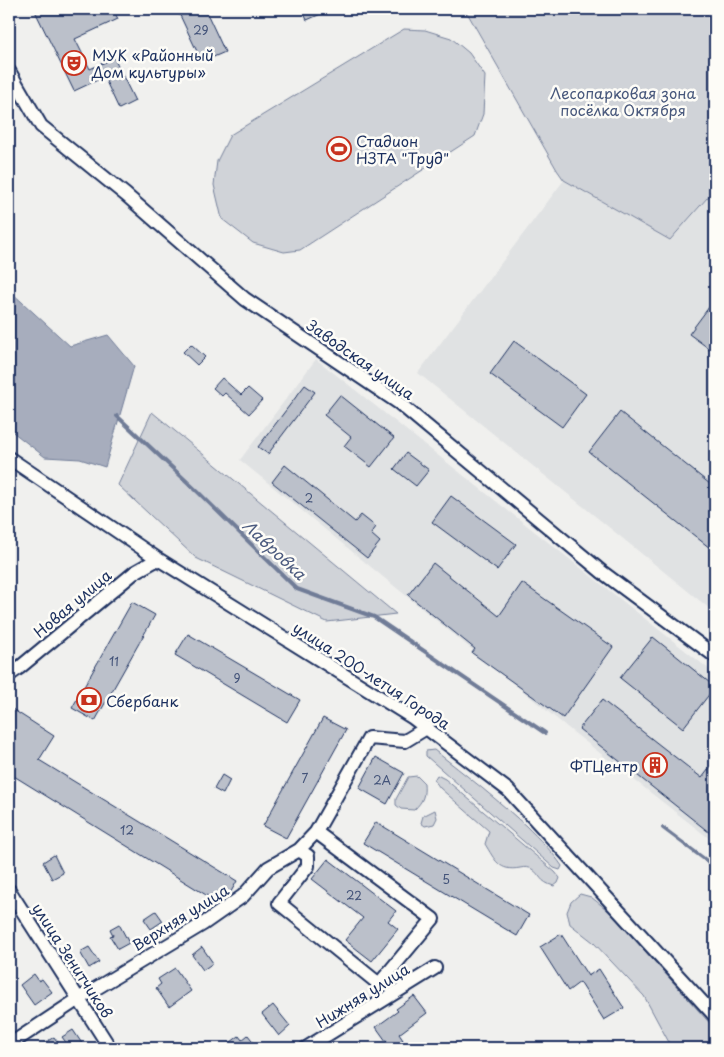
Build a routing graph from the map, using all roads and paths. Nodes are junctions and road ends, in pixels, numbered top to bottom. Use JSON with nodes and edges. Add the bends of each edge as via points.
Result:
{"nodes":[{"id":1,"x":9,"y":71,"type":"edge"},
{"id":2,"x":9,"y":458,"type":"edge"},
{"id":3,"x":158,"y":559,"type":"junction"},
{"id":4,"x":715,"y":656,"type":"edge"},
{"id":5,"x":9,"y":675,"type":"edge"},
{"id":6,"x":428,"y":727,"type":"junction"},
{"id":7,"x":316,"y":832,"type":"junction"},
{"id":8,"x":299,"y":850,"type":"junction"},
{"id":9,"x":9,"y":890,"type":"edge"},
{"id":10,"x":435,"y":968,"type":"dead end"},
{"id":11,"x":80,"y":998,"type":"junction"},
{"id":12,"x":715,"y":1016,"type":"edge"},
{"id":13,"x":9,"y":1045,"type":"edge"},
{"id":14,"x":110,"y":1048,"type":"edge"},
{"id":15,"x":306,"y":1048,"type":"edge"}],
"edges":[{"from":1,"to":4,"type":"street","name":"Заводская улица","via":[[41,126],[245,299],[399,403],[602,572]]},
{"from":2,"to":3,"type":"street","name":"улица 200-летия Города"},
{"from":3,"to":5,"type":"street","name":"Новая улица","via":[[136,572]]},
{"from":3,"to":6,"type":"street","name":"улица 200-летия Города"},
{"from":6,"to":7,"type":"street","name":"Верхняя улица","via":[[405,741],[369,738]]},
{"from":6,"to":12,"type":"street","name":"улица 200-летия Города","via":[[508,790]]},
{"from":7,"to":8,"type":"street","name":"Верхняя улица"},
{"from":7,"to":8,"type":"street","via":[[433,920],[379,984],[279,903],[308,866],[308,856]]},
{"from":8,"to":11,"type":"street","name":"Верхняя улица","via":[[268,868],[243,896],[211,918]]},
{"from":9,"to":11,"type":"street","name":"улица Зенитчиков"},
{"from":10,"to":15,"type":"street","name":"Нижняя улица"},
{"from":11,"to":13,"type":"street","name":"Верхняя улица"},
{"from":11,"to":14,"type":"street","name":"улица Зенитчиков"}]}
